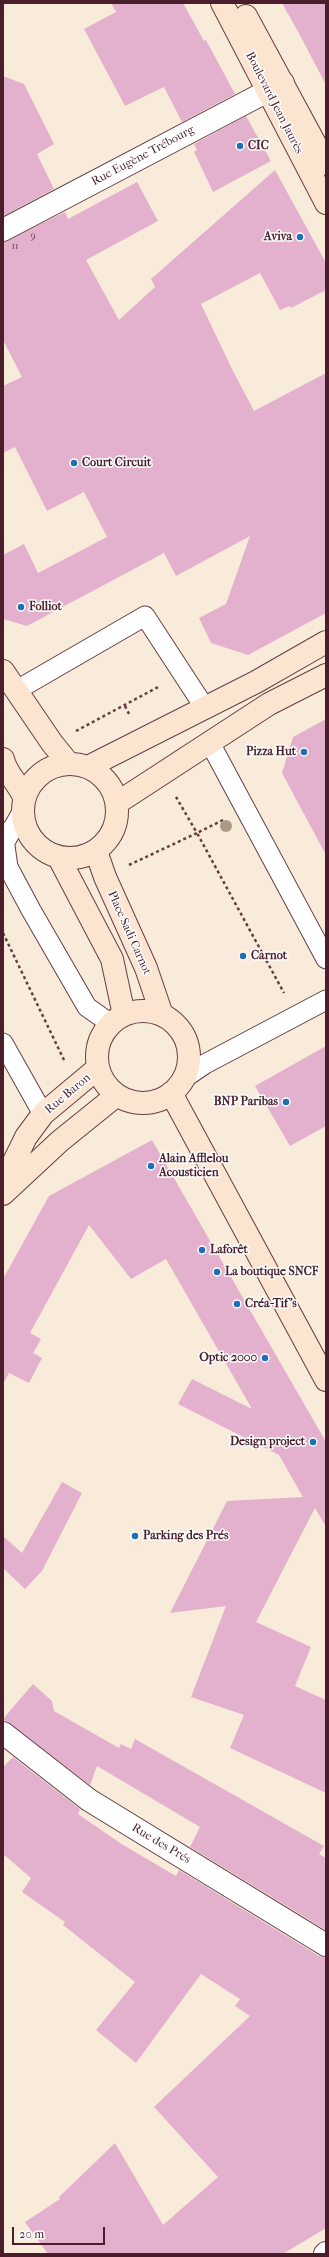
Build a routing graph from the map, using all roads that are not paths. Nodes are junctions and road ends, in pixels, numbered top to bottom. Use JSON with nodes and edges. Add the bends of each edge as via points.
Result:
{"nodes":[{"id":1,"x":222,"y":3,"type":"edge"},
{"id":2,"x":238,"y":3,"type":"edge"},
{"id":3,"x":275,"y":87,"type":"junction"},
{"id":4,"x":326,"y":164,"type":"edge"},
{"id":5,"x":326,"y":203,"type":"edge"},
{"id":6,"x":3,"y":230,"type":"edge"},
{"id":7,"x":326,"y":642,"type":"edge"},
{"id":8,"x":3,"y":671,"type":"edge"},
{"id":9,"x":326,"y":675,"type":"edge"},
{"id":10,"x":17,"y":690,"type":"junction"},
{"id":11,"x":205,"y":708,"type":"junction"},
{"id":12,"x":210,"y":743,"type":"junction"},
{"id":13,"x":3,"y":759,"type":"edge"},
{"id":14,"x":78,"y":765,"type":"junction"},
{"id":15,"x":117,"y":803,"type":"junction"},
{"id":16,"x":23,"y":805,"type":"junction"},
{"id":17,"x":4,"y":837,"type":"edge"},
{"id":18,"x":96,"y":851,"type":"junction"},
{"id":19,"x":59,"y":858,"type":"junction"},
{"id":20,"x":326,"y":959,"type":"edge"},
{"id":21,"x":326,"y":1000,"type":"edge"},
{"id":22,"x":162,"y":1016,"type":"junction"},
{"id":23,"x":118,"y":1020,"type":"junction"},
{"id":24,"x":3,"y":1043,"type":"edge"},
{"id":25,"x":98,"y":1068,"type":"junction"},
{"id":26,"x":177,"y":1086,"type":"junction"},
{"id":27,"x":117,"y":1095,"type":"junction"},
{"id":28,"x":43,"y":1114,"type":"junction"},
{"id":29,"x":3,"y":1184,"type":"edge"},
{"id":30,"x":3,"y":1194,"type":"edge"},
{"id":31,"x":326,"y":1380,"type":"edge"},
{"id":32,"x":3,"y":1733,"type":"edge"},
{"id":33,"x":326,"y":1945,"type":"edge"}],
"edges":[{"from":1,"to":3,"type":"main road","name":"Boulevard Jean Jaurès"},
{"from":2,"to":3,"type":"main road","name":"Boulevard Jean Jaurès"},
{"from":3,"to":4,"type":"main road","name":"Boulevard Jean Jaurès"},
{"from":3,"to":5,"type":"main road","name":"Boulevard Jean Jaurès"},
{"from":3,"to":6,"type":"street","name":"Rue Eugène Trébourg"},
{"from":7,"to":11,"type":"main road"},
{"from":8,"to":10,"type":"main road"},
{"from":9,"to":12,"type":"main road","via":[[269,704]]},
{"from":10,"to":11,"type":"lane","via":[[145,616]]},
{"from":10,"to":14,"type":"main road","via":[[52,743]]},
{"from":11,"to":14,"type":"main road","via":[[142,739]]},
{"from":12,"to":15,"type":"main road"},
{"from":12,"to":20,"type":"lane"},
{"from":13,"to":16,"type":"main road","via":[[5,767],[19,784]]},
{"from":14,"to":15,"type":"main road","via":[[101,776],[111,788]]},
{"from":14,"to":16,"type":"main road","via":[[54,766],[41,773],[31,783]]},
{"from":15,"to":18,"type":"main road","via":[[114,830]]},
{"from":16,"to":17,"type":"lane"},
{"from":16,"to":19,"type":"main road","via":[[25,828],[33,841],[44,851]]},
{"from":17,"to":23,"type":"lane","via":[[8,868],[87,1007]]},
{"from":18,"to":19,"type":"main road","via":[[84,857]]},
{"from":18,"to":22,"type":"main road","name":"Place Sadi Carnot","via":[[146,968]]},
{"from":19,"to":23,"type":"main road","via":[[112,959]]},
{"from":21,"to":26,"type":"lane","via":[[205,1064]]},
{"from":22,"to":23,"type":"main road","via":[[150,1012]]},
{"from":22,"to":26,"type":"main road","via":[[174,1024],[183,1036],[188,1050],[188,1064]]},
{"from":23,"to":25,"type":"main road","via":[[99,1044]]},
{"from":24,"to":28,"type":"lane"},
{"from":25,"to":27,"type":"main road","via":[[102,1078]]},
{"from":25,"to":28,"type":"main road","name":"Rue Baron"},
{"from":26,"to":27,"type":"main road","via":[[158,1100],[144,1103],[130,1101]]},
{"from":26,"to":31,"type":"main road"},
{"from":27,"to":30,"type":"main road","via":[[60,1141]]},
{"from":28,"to":29,"type":"main road","name":"Rue Baron","via":[[26,1137]]},
{"from":32,"to":33,"type":"street","name":"Rue des Prés","via":[[90,1800]]}]}
